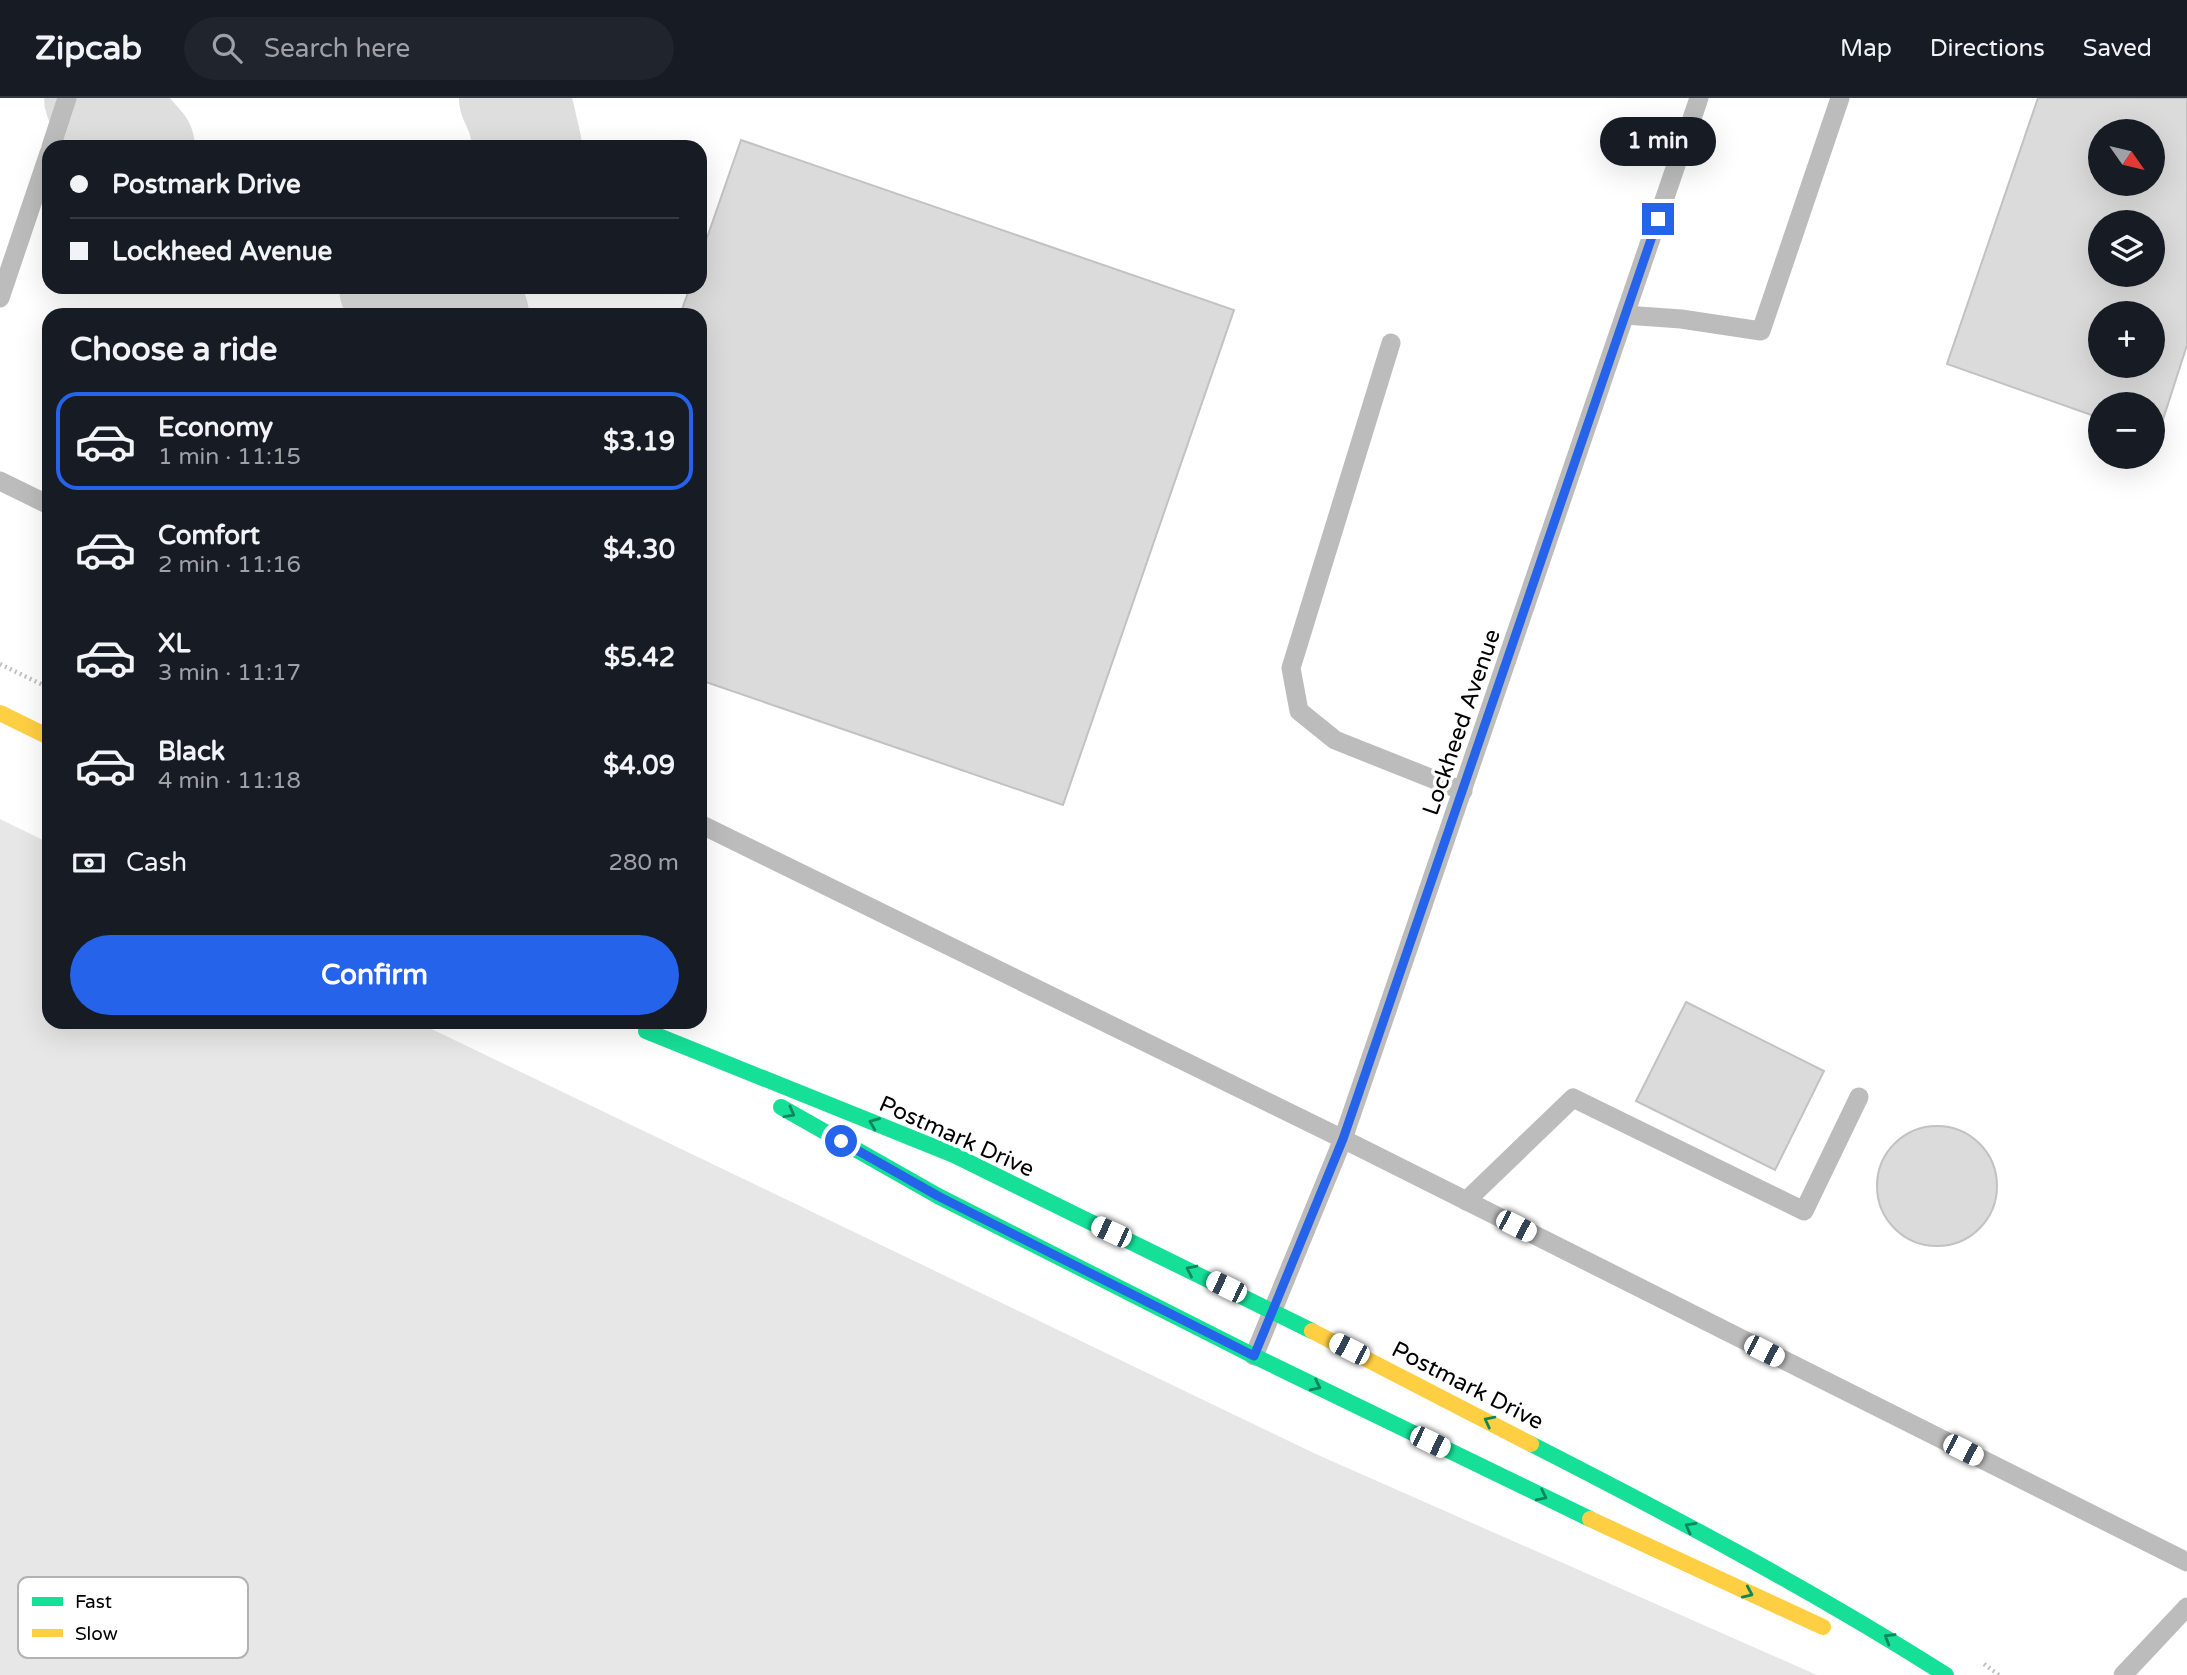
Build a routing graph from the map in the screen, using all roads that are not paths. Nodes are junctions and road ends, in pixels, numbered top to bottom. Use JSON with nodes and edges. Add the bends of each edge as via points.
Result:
{"nodes":[{"id":1,"x":67,"y":98,"type":"edge"},
{"id":2,"x":1699,"y":98,"type":"edge"},
{"id":3,"x":1840,"y":98,"type":"edge"},
{"id":4,"x":53,"y":140,"type":"edge"},
{"id":5,"x":42,"y":174,"type":"edge"},
{"id":6,"x":0,"y":298,"type":"edge"},
{"id":7,"x":1625,"y":315,"type":"junction"},
{"id":8,"x":1391,"y":343,"type":"dead end"},
{"id":9,"x":0,"y":481,"type":"edge"},
{"id":10,"x":42,"y":502,"type":"edge"},
{"id":11,"x":0,"y":713,"type":"edge"},
{"id":12,"x":42,"y":734,"type":"edge"},
{"id":13,"x":1463,"y":791,"type":"junction"},
{"id":14,"x":707,"y":827,"type":"edge"},
{"id":15,"x":642,"y":1029,"type":"edge"},
{"id":16,"x":646,"y":1031,"type":"junction"},
{"id":17,"x":1859,"y":1097,"type":"dead end"},
{"id":18,"x":1343,"y":1139,"type":"junction"},
{"id":19,"x":1466,"y":1201,"type":"junction"},
{"id":20,"x":1274,"y":1311,"type":"junction"},
{"id":21,"x":1254,"y":1356,"type":"junction"},
{"id":22,"x":2187,"y":1562,"type":"edge"},
{"id":23,"x":2187,"y":1607,"type":"edge"},
{"id":24,"x":1832,"y":1631,"type":"dead end"},
{"id":25,"x":1891,"y":1660,"type":"dead end"},
{"id":26,"x":1922,"y":1675,"type":"edge"},
{"id":27,"x":1946,"y":1675,"type":"edge"},
{"id":28,"x":2123,"y":1675,"type":"edge"}],
"edges":[{"from":1,"to":4,"type":"lane"},
{"from":2,"to":7,"type":"lane","name":"Lockheed Avenue"},
{"from":3,"to":7,"type":"lane","via":[[1761,331],[1681,318]]},
{"from":5,"to":6,"type":"lane"},
{"from":7,"to":13,"type":"lane","name":"Lockheed Avenue"},
{"from":8,"to":13,"type":"lane","via":[[1291,668],[1299,711],[1335,740]]},
{"from":9,"to":10,"type":"lane"},
{"from":11,"to":12,"type":"street"},
{"from":13,"to":18,"type":"lane","name":"Lockheed Avenue"},
{"from":14,"to":18,"type":"lane"},
{"from":15,"to":16,"type":"street","name":"Postmark Drive"},
{"from":20,"to":16,"type":"street","name":"Postmark Drive","one_way":true,"via":[[954,1155]]},
{"from":16,"to":21,"type":"street","name":"Postmark Drive","one_way":true,"via":[[938,1196]]},
{"from":17,"to":19,"type":"lane","via":[[1804,1211],[1573,1098]]},
{"from":18,"to":19,"type":"lane"},
{"from":18,"to":20,"type":"lane","name":"Lockheed Avenue"},
{"from":19,"to":22,"type":"lane"},
{"from":20,"to":21,"type":"lane","name":"Lockheed Avenue"},
{"from":27,"to":20,"type":"street","name":"Postmark Drive","one_way":true,"via":[[1869,1626],[1660,1510]]},
{"from":21,"to":24,"type":"street","name":"Postmark Drive","one_way":true},
{"from":23,"to":28,"type":"lane"},
{"from":25,"to":26,"type":"street"}]}
